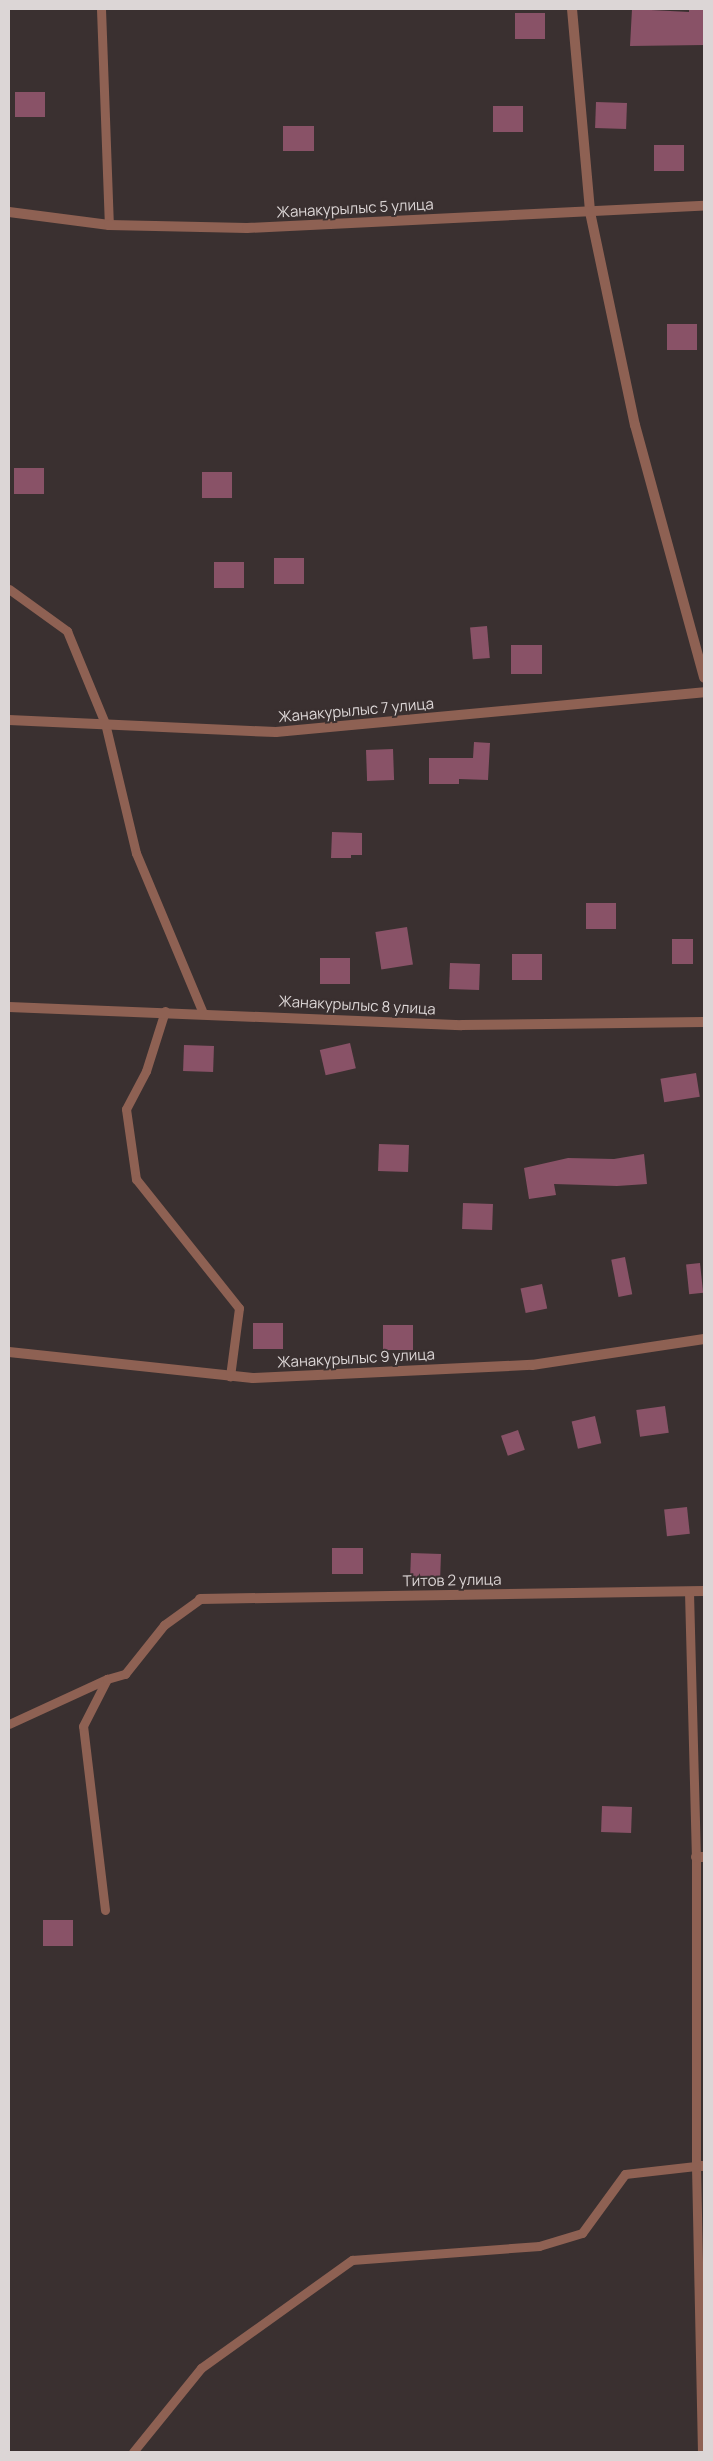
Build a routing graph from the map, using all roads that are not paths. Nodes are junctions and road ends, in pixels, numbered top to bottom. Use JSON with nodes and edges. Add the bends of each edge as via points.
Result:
{"nodes":[{"id":1,"x":101,"y":9,"type":"edge"},
{"id":2,"x":572,"y":9,"type":"edge"},
{"id":3,"x":704,"y":206,"type":"edge"},
{"id":4,"x":9,"y":212,"type":"edge"},
{"id":5,"x":590,"y":212,"type":"junction"},
{"id":6,"x":109,"y":225,"type":"junction"},
{"id":7,"x":9,"y":588,"type":"edge"},
{"id":8,"x":704,"y":678,"type":"edge"},
{"id":9,"x":704,"y":692,"type":"edge"},
{"id":10,"x":9,"y":720,"type":"edge"},
{"id":11,"x":105,"y":723,"type":"junction"},
{"id":12,"x":9,"y":1007,"type":"edge"},
{"id":13,"x":166,"y":1011,"type":"junction"},
{"id":14,"x":202,"y":1013,"type":"junction"},
{"id":15,"x":704,"y":1022,"type":"edge"},
{"id":16,"x":704,"y":1339,"type":"edge"},
{"id":17,"x":9,"y":1352,"type":"edge"},
{"id":18,"x":230,"y":1376,"type":"junction"},
{"id":19,"x":689,"y":1592,"type":"junction"},
{"id":20,"x":704,"y":1592,"type":"edge"},
{"id":21,"x":200,"y":1599,"type":"joint"},
{"id":22,"x":107,"y":1680,"type":"junction"},
{"id":23,"x":9,"y":1724,"type":"edge"},
{"id":24,"x":700,"y":1857,"type":"edge"},
{"id":25,"x":104,"y":1910,"type":"dead end"},
{"id":26,"x":700,"y":2166,"type":"edge"},
{"id":27,"x":132,"y":2452,"type":"edge"},
{"id":28,"x":702,"y":2452,"type":"edge"}],
"edges":[{"from":1,"to":6,"type":"lane"},
{"from":2,"to":5,"type":"street"},
{"from":3,"to":5,"type":"street","name":"Жанакурылыс 5 улица"},
{"from":4,"to":6,"type":"street","name":"Жанакурылыс 5 улица"},
{"from":5,"to":6,"type":"street","name":"Жанакурылыс 5 улица","via":[[247,228]]},
{"from":5,"to":8,"type":"street","via":[[635,425]]},
{"from":7,"to":11,"type":"lane","via":[[67,631]]},
{"from":9,"to":11,"type":"street","name":"Жанакурылыс 7 улица","via":[[276,732]]},
{"from":10,"to":11,"type":"street","name":"Жанакурылыс 7 улица"},
{"from":11,"to":14,"type":"lane","via":[[136,852]]},
{"from":12,"to":13,"type":"street","name":"Жанакурылыс 8 улица"},
{"from":13,"to":14,"type":"street","name":"Жанакурылыс 8 улица"},
{"from":13,"to":18,"type":"lane","via":[[146,1071],[126,1109],[136,1179],[239,1308]]},
{"from":14,"to":15,"type":"street","name":"Жанакурылыс 8 улица","via":[[462,1025]]},
{"from":16,"to":18,"type":"street","name":"Жанакурылыс 9 улица","via":[[532,1364],[253,1378]]},
{"from":17,"to":18,"type":"street","name":"Жанакурылыс 9 улица"},
{"from":19,"to":20,"type":"street","name":"Титов 2 улица"},
{"from":19,"to":21,"type":"street","name":"Титов 2 улица"},
{"from":19,"to":24,"type":"lane"},
{"from":21,"to":22,"type":"lane","via":[[164,1625],[125,1674]]},
{"from":22,"to":23,"type":"lane"},
{"from":22,"to":25,"type":"lane","via":[[83,1726]]},
{"from":24,"to":26,"type":"lane"},
{"from":26,"to":27,"type":"lane","via":[[625,2174],[582,2233],[540,2246],[352,2260],[200,2368]]},
{"from":26,"to":28,"type":"lane"}]}
